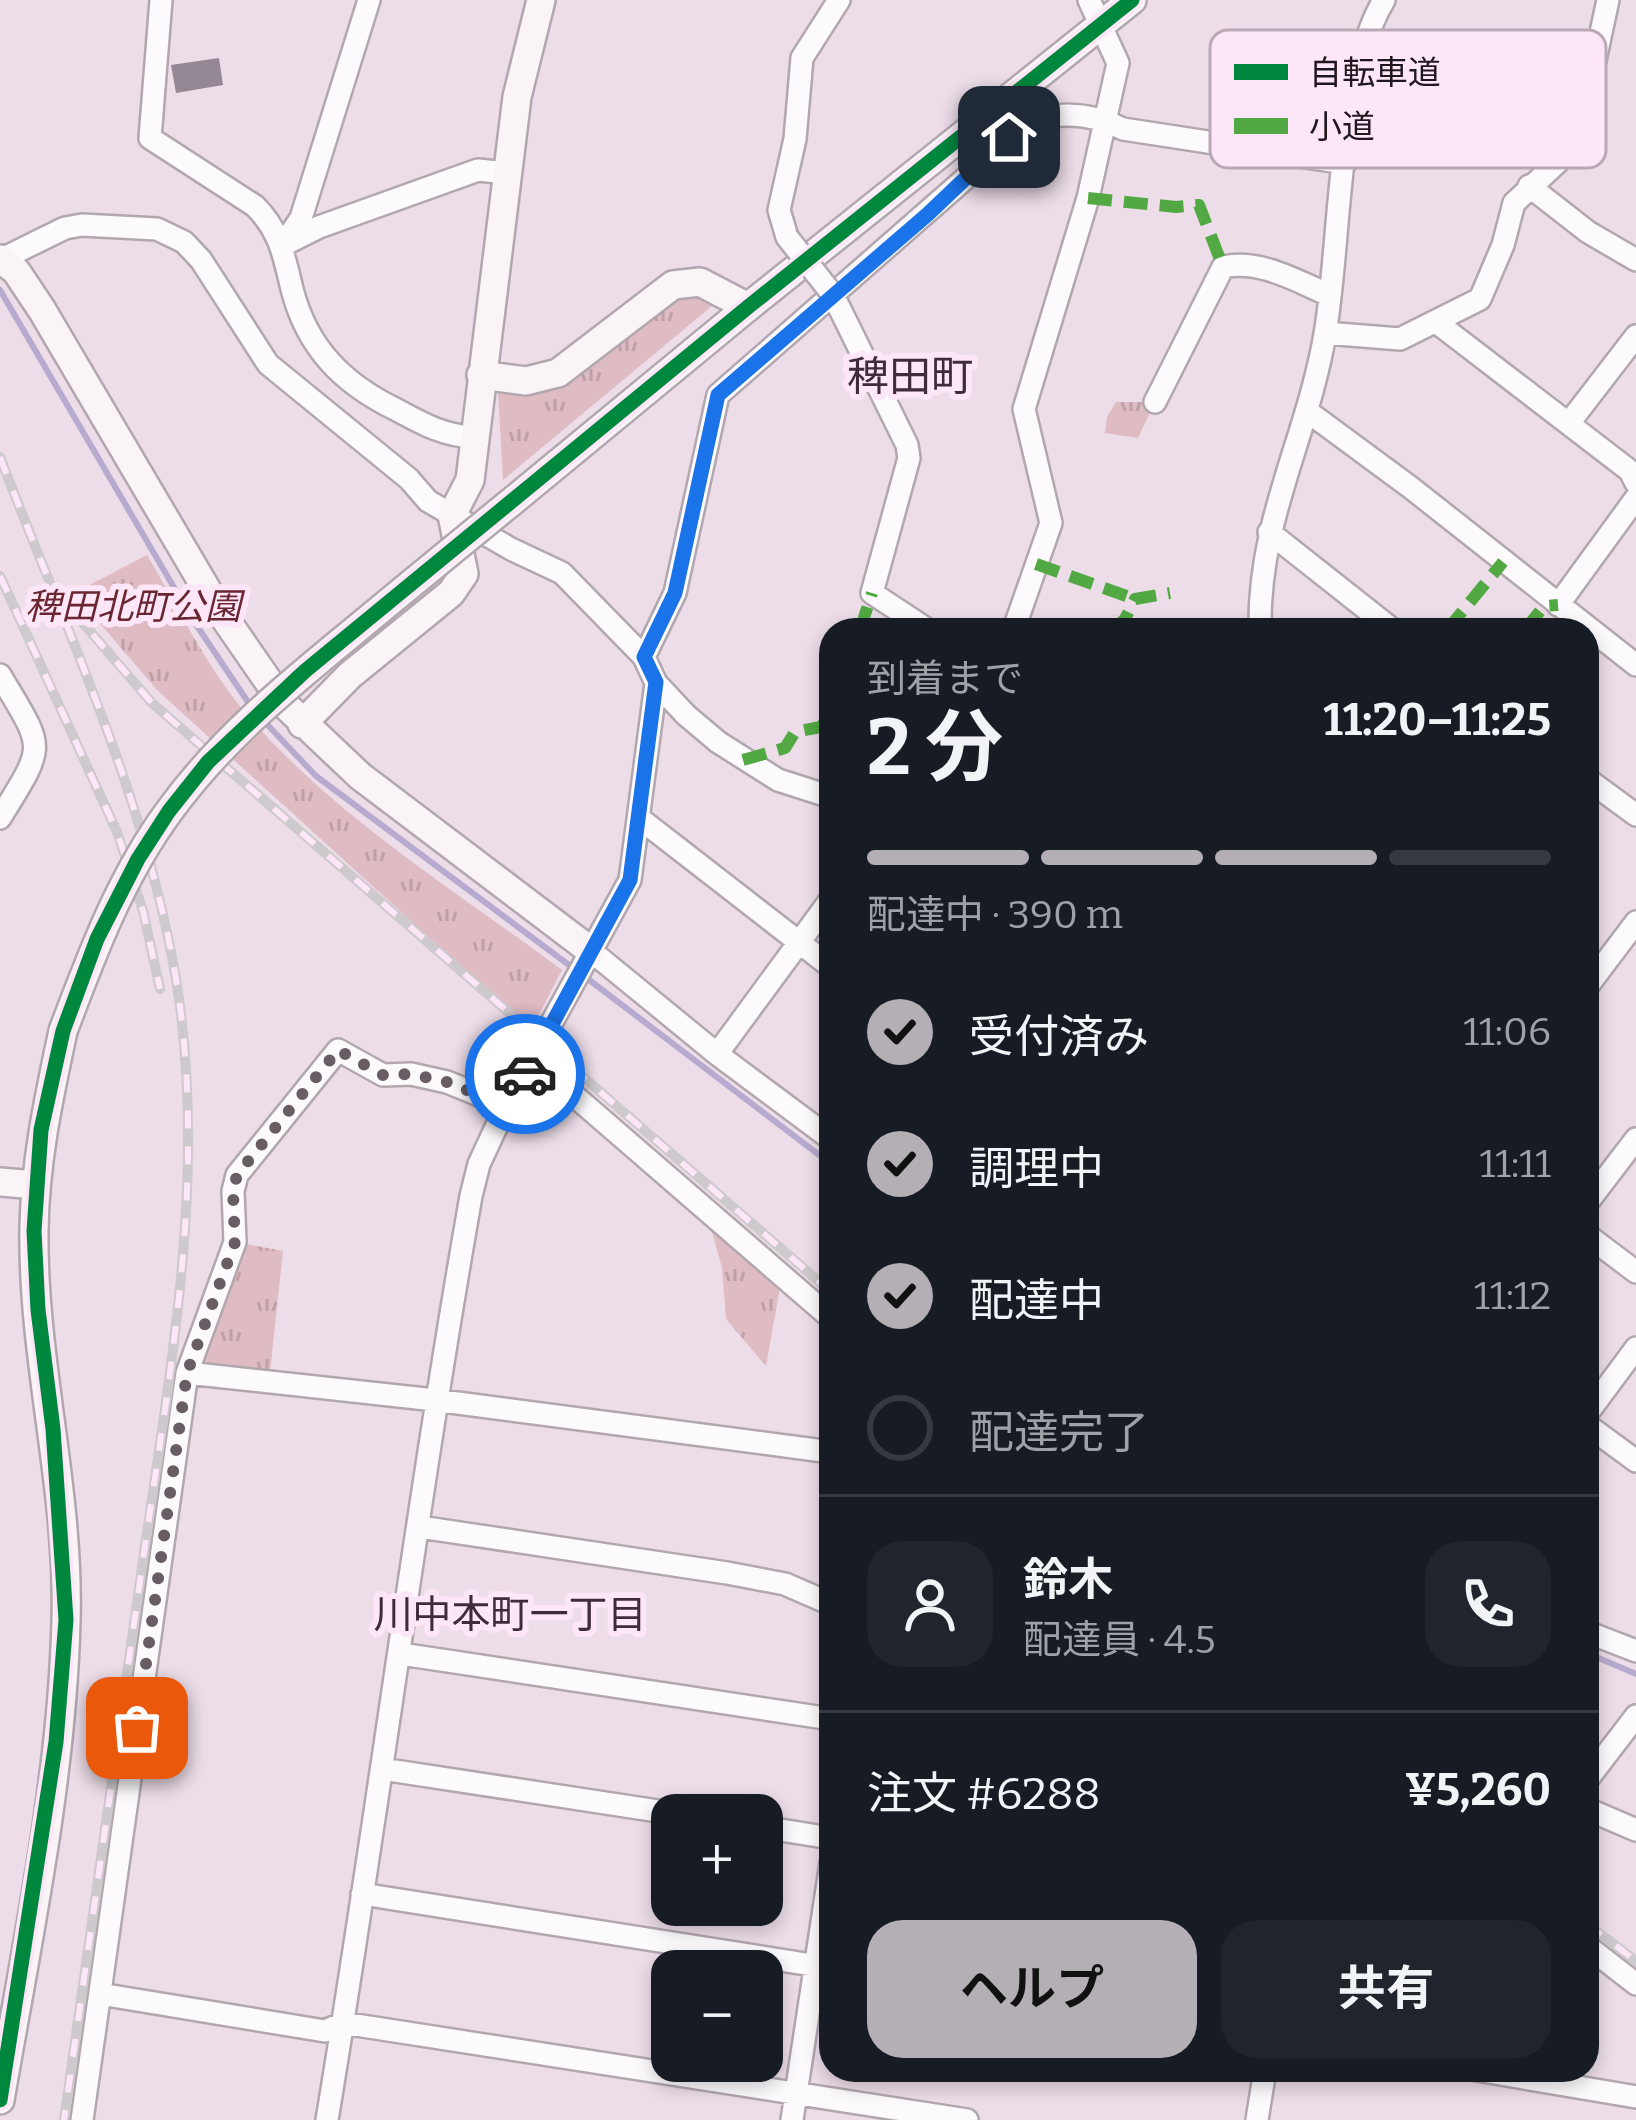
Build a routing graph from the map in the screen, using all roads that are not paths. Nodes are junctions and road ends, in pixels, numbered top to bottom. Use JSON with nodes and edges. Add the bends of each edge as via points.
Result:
{"nodes":[{"id":1,"x":161,"y":0,"type":"edge"},
{"id":2,"x":369,"y":0,"type":"edge"},
{"id":3,"x":541,"y":0,"type":"edge"},
{"id":4,"x":839,"y":0,"type":"edge"},
{"id":5,"x":1132,"y":0,"type":"edge"},
{"id":6,"x":1384,"y":0,"type":"edge"},
{"id":7,"x":1608,"y":0,"type":"edge"},
{"id":8,"x":1095,"y":11,"type":"edge"},
{"id":9,"x":1374,"y":30,"type":"edge"},
{"id":10,"x":1602,"y":30,"type":"edge"},
{"id":11,"x":1106,"y":119,"type":"junction"},
{"id":12,"x":1210,"y":142,"type":"edge"},
{"id":13,"x":1344,"y":168,"type":"edge"},
{"id":14,"x":1551,"y":168,"type":"edge"},
{"id":15,"x":507,"y":173,"type":"junction"},
{"id":16,"x":1529,"y":185,"type":"junction"},
{"id":17,"x":283,"y":245,"type":"junction"},
{"id":18,"x":1,"y":260,"type":"edge"},
{"id":19,"x":1636,"y":260,"type":"edge"},
{"id":20,"x":833,"y":295,"type":"junction"},
{"id":21,"x":1329,"y":295,"type":"junction"},
{"id":22,"x":748,"y":307,"type":"junction"},
{"id":23,"x":1436,"y":322,"type":"junction"},
{"id":24,"x":1325,"y":333,"type":"junction"},
{"id":25,"x":1636,"y":336,"type":"edge"},
{"id":26,"x":481,"y":375,"type":"junction"},
{"id":27,"x":1155,"y":402,"type":"dead end"},
{"id":28,"x":1307,"y":412,"type":"junction"},
{"id":29,"x":1569,"y":423,"type":"junction"},
{"id":30,"x":474,"y":437,"type":"junction"},
{"id":31,"x":1636,"y":483,"type":"edge"},
{"id":32,"x":1636,"y":498,"type":"edge"},
{"id":33,"x":452,"y":515,"type":"junction"},
{"id":34,"x":1269,"y":532,"type":"junction"},
{"id":35,"x":1558,"y":604,"type":"junction"},
{"id":36,"x":910,"y":618,"type":"edge"},
{"id":37,"x":1017,"y":618,"type":"edge"},
{"id":38,"x":1260,"y":618,"type":"edge"},
{"id":39,"x":1378,"y":618,"type":"edge"},
{"id":40,"x":1576,"y":618,"type":"edge"},
{"id":41,"x":1599,"y":636,"type":"edge"},
{"id":42,"x":644,"y":657,"type":"junction"},
{"id":43,"x":1636,"y":665,"type":"edge"},
{"id":44,"x":0,"y":675,"type":"edge"},
{"id":45,"x":656,"y":682,"type":"junction"},
{"id":46,"x":302,"y":724,"type":"junction"},
{"id":47,"x":24,"y":779,"type":"junction"},
{"id":48,"x":0,"y":783,"type":"edge"},
{"id":49,"x":1599,"y":788,"type":"edge"},
{"id":50,"x":819,"y":792,"type":"edge"},
{"id":51,"x":1636,"y":815,"type":"edge"},
{"id":52,"x":0,"y":818,"type":"edge"},
{"id":53,"x":639,"y":818,"type":"junction"},
{"id":54,"x":819,"y":915,"type":"edge"},
{"id":55,"x":1636,"y":922,"type":"edge"},
{"id":56,"x":798,"y":942,"type":"junction"},
{"id":57,"x":588,"y":956,"type":"junction"},
{"id":58,"x":819,"y":958,"type":"edge"},
{"id":59,"x":1599,"y":968,"type":"edge"},
{"id":60,"x":716,"y":1054,"type":"junction"},
{"id":61,"x":533,"y":1060,"type":"junction"},
{"id":62,"x":506,"y":1106,"type":"junction"},
{"id":63,"x":819,"y":1130,"type":"edge"},
{"id":64,"x":1636,"y":1139,"type":"edge"},
{"id":65,"x":0,"y":1182,"type":"edge"},
{"id":66,"x":36,"y":1185,"type":"junction"},
{"id":67,"x":1599,"y":1187,"type":"edge"},
{"id":68,"x":1599,"y":1244,"type":"edge"},
{"id":69,"x":1636,"y":1272,"type":"edge"},
{"id":70,"x":819,"y":1308,"type":"edge"},
{"id":71,"x":1636,"y":1348,"type":"edge"},
{"id":72,"x":187,"y":1373,"type":"junction"},
{"id":73,"x":1599,"y":1398,"type":"edge"},
{"id":74,"x":435,"y":1400,"type":"junction"},
{"id":75,"x":1599,"y":1434,"type":"edge"},
{"id":76,"x":819,"y":1450,"type":"edge"},
{"id":77,"x":1636,"y":1461,"type":"edge"},
{"id":78,"x":420,"y":1527,"type":"junction"},
{"id":79,"x":819,"y":1599,"type":"edge"},
{"id":80,"x":1599,"y":1637,"type":"edge"},
{"id":81,"x":1636,"y":1651,"type":"edge"},
{"id":82,"x":401,"y":1654,"type":"junction"},
{"id":83,"x":1636,"y":1716,"type":"edge"},
{"id":84,"x":819,"y":1717,"type":"edge"},
{"id":85,"x":1599,"y":1764,"type":"edge"},
{"id":86,"x":382,"y":1768,"type":"junction"},
{"id":87,"x":651,"y":1810,"type":"edge"},
{"id":88,"x":1599,"y":1814,"type":"edge"},
{"id":89,"x":1636,"y":1829,"type":"edge"},
{"id":90,"x":783,"y":1830,"type":"edge"},
{"id":91,"x":819,"y":1836,"type":"edge"},
{"id":92,"x":362,"y":1894,"type":"junction"},
{"id":93,"x":1599,"y":1961,"type":"edge"},
{"id":94,"x":819,"y":1966,"type":"edge"},
{"id":95,"x":819,"y":1981,"type":"edge"},
{"id":96,"x":1636,"y":1984,"type":"edge"},
{"id":97,"x":100,"y":1994,"type":"junction"},
{"id":98,"x":343,"y":2023,"type":"junction"},
{"id":99,"x":1263,"y":2082,"type":"edge"},
{"id":100,"x":1548,"y":2082,"type":"edge"},
{"id":101,"x":796,"y":2092,"type":"junction"},
{"id":102,"x":1636,"y":2097,"type":"edge"},
{"id":103,"x":0,"y":2100,"type":"edge"},
{"id":104,"x":86,"y":2120,"type":"edge"},
{"id":105,"x":327,"y":2120,"type":"edge"},
{"id":106,"x":792,"y":2120,"type":"edge"},
{"id":107,"x":968,"y":2120,"type":"edge"},
{"id":108,"x":1257,"y":2120,"type":"edge"}],
"edges":[{"from":1,"to":17,"type":"street","via":[[150,138],[255,206]]},
{"from":2,"to":17,"type":"street","via":[[301,218]]},
{"from":3,"to":15,"type":"street"},
{"from":4,"to":20,"type":"street","bridge":true,"via":[[802,58],[778,210],[787,237]]},
{"from":5,"to":8,"type":"street"},
{"from":6,"to":9,"type":"street"},
{"from":7,"to":10,"type":"street"},
{"from":8,"to":11,"type":"street","via":[[1118,63]]},
{"from":8,"to":22,"type":"street"},
{"from":11,"to":12,"type":"street","via":[[1123,129]]},
{"from":11,"to":20,"type":"street","via":[[1054,113],[1031,121]]},
{"from":11,"to":37,"type":"street","via":[[1024,409],[1051,523]]},
{"from":13,"to":21,"type":"street"},
{"from":14,"to":16,"type":"street"},
{"from":15,"to":17,"type":"street","via":[[478,170]]},
{"from":15,"to":26,"type":"street"},
{"from":16,"to":19,"type":"street"},
{"from":16,"to":23,"type":"street","via":[[1514,203],[1480,298]]},
{"from":17,"to":30,"type":"street","via":[[300,314],[335,371],[449,436]]},
{"from":18,"to":33,"type":"street","via":[[82,225],[157,229],[184,242],[268,364]]},
{"from":18,"to":46,"type":"street","via":[[42,310],[217,608]]},
{"from":20,"to":36,"type":"street","via":[[907,445],[872,593]]},
{"from":20,"to":42,"type":"street","via":[[718,395],[675,593]]},
{"from":21,"to":24,"type":"street"},
{"from":21,"to":27,"type":"street","via":[[1283,274],[1223,266]]},
{"from":22,"to":26,"type":"street","via":[[700,282],[673,285],[558,373],[526,381]]},
{"from":22,"to":66,"type":"street","bridge":true,"via":[[305,671],[208,762],[138,859],[98,939],[63,1031]]},
{"from":23,"to":24,"type":"street","via":[[1400,339]]},
{"from":23,"to":29,"type":"street"},
{"from":24,"to":28,"type":"street"},
{"from":25,"to":29,"type":"street"},
{"from":26,"to":30,"type":"street"},
{"from":28,"to":34,"type":"street"},
{"from":28,"to":35,"type":"street"},
{"from":29,"to":31,"type":"street"},
{"from":30,"to":33,"type":"street","via":[[470,480]]},
{"from":32,"to":35,"type":"street"},
{"from":33,"to":42,"type":"street","via":[[562,573]]},
{"from":33,"to":46,"type":"street","via":[[464,574],[451,593]]},
{"from":34,"to":38,"type":"street"},
{"from":34,"to":39,"type":"street"},
{"from":35,"to":40,"type":"street"},
{"from":41,"to":43,"type":"street"},
{"from":42,"to":45,"type":"street"},
{"from":44,"to":47,"type":"street","via":[[36,735]]},
{"from":45,"to":50,"type":"street","via":[[743,760]]},
{"from":45,"to":53,"type":"street"},
{"from":46,"to":57,"type":"street"},
{"from":47,"to":48,"type":"street"},
{"from":47,"to":52,"type":"street"},
{"from":49,"to":51,"type":"street"},
{"from":53,"to":56,"type":"street"},
{"from":53,"to":57,"type":"street","via":[[630,880]]},
{"from":54,"to":56,"type":"street"},
{"from":55,"to":59,"type":"street"},
{"from":56,"to":58,"type":"street"},
{"from":56,"to":60,"type":"street"},
{"from":57,"to":60,"type":"street"},
{"from":57,"to":61,"type":"street"},
{"from":60,"to":63,"type":"street"},
{"from":61,"to":62,"type":"street"},
{"from":61,"to":70,"type":"street"},
{"from":62,"to":72,"type":"street","via":[[447,1082],[383,1075],[338,1050],[237,1175],[235,1242]]},
{"from":62,"to":74,"type":"street","via":[[475,1180]]},
{"from":64,"to":67,"type":"street"},
{"from":65,"to":66,"type":"street"},
{"from":66,"to":103,"type":"street","via":[[38,1310],[66,1620],[50,1784]]},
{"from":68,"to":69,"type":"street"},
{"from":71,"to":73,"type":"street"},
{"from":72,"to":74,"type":"street"},
{"from":72,"to":97,"type":"street"},
{"from":74,"to":76,"type":"street"},
{"from":74,"to":78,"type":"street"},
{"from":75,"to":77,"type":"street"},
{"from":78,"to":79,"type":"street","via":[[727,1573]]},
{"from":78,"to":82,"type":"street"},
{"from":80,"to":81,"type":"street"},
{"from":82,"to":84,"type":"street"},
{"from":82,"to":86,"type":"street"},
{"from":83,"to":85,"type":"street"},
{"from":86,"to":87,"type":"street"},
{"from":86,"to":92,"type":"street"},
{"from":88,"to":89,"type":"street"},
{"from":90,"to":91,"type":"street"},
{"from":92,"to":94,"type":"street"},
{"from":92,"to":98,"type":"street"},
{"from":93,"to":96,"type":"street"},
{"from":95,"to":101,"type":"street"},
{"from":97,"to":98,"type":"street","via":[[325,2031]]},
{"from":97,"to":104,"type":"street"},
{"from":98,"to":101,"type":"street"},
{"from":98,"to":105,"type":"street"},
{"from":99,"to":108,"type":"street"},
{"from":100,"to":102,"type":"street"},
{"from":101,"to":106,"type":"street"},
{"from":101,"to":107,"type":"street"}]}
